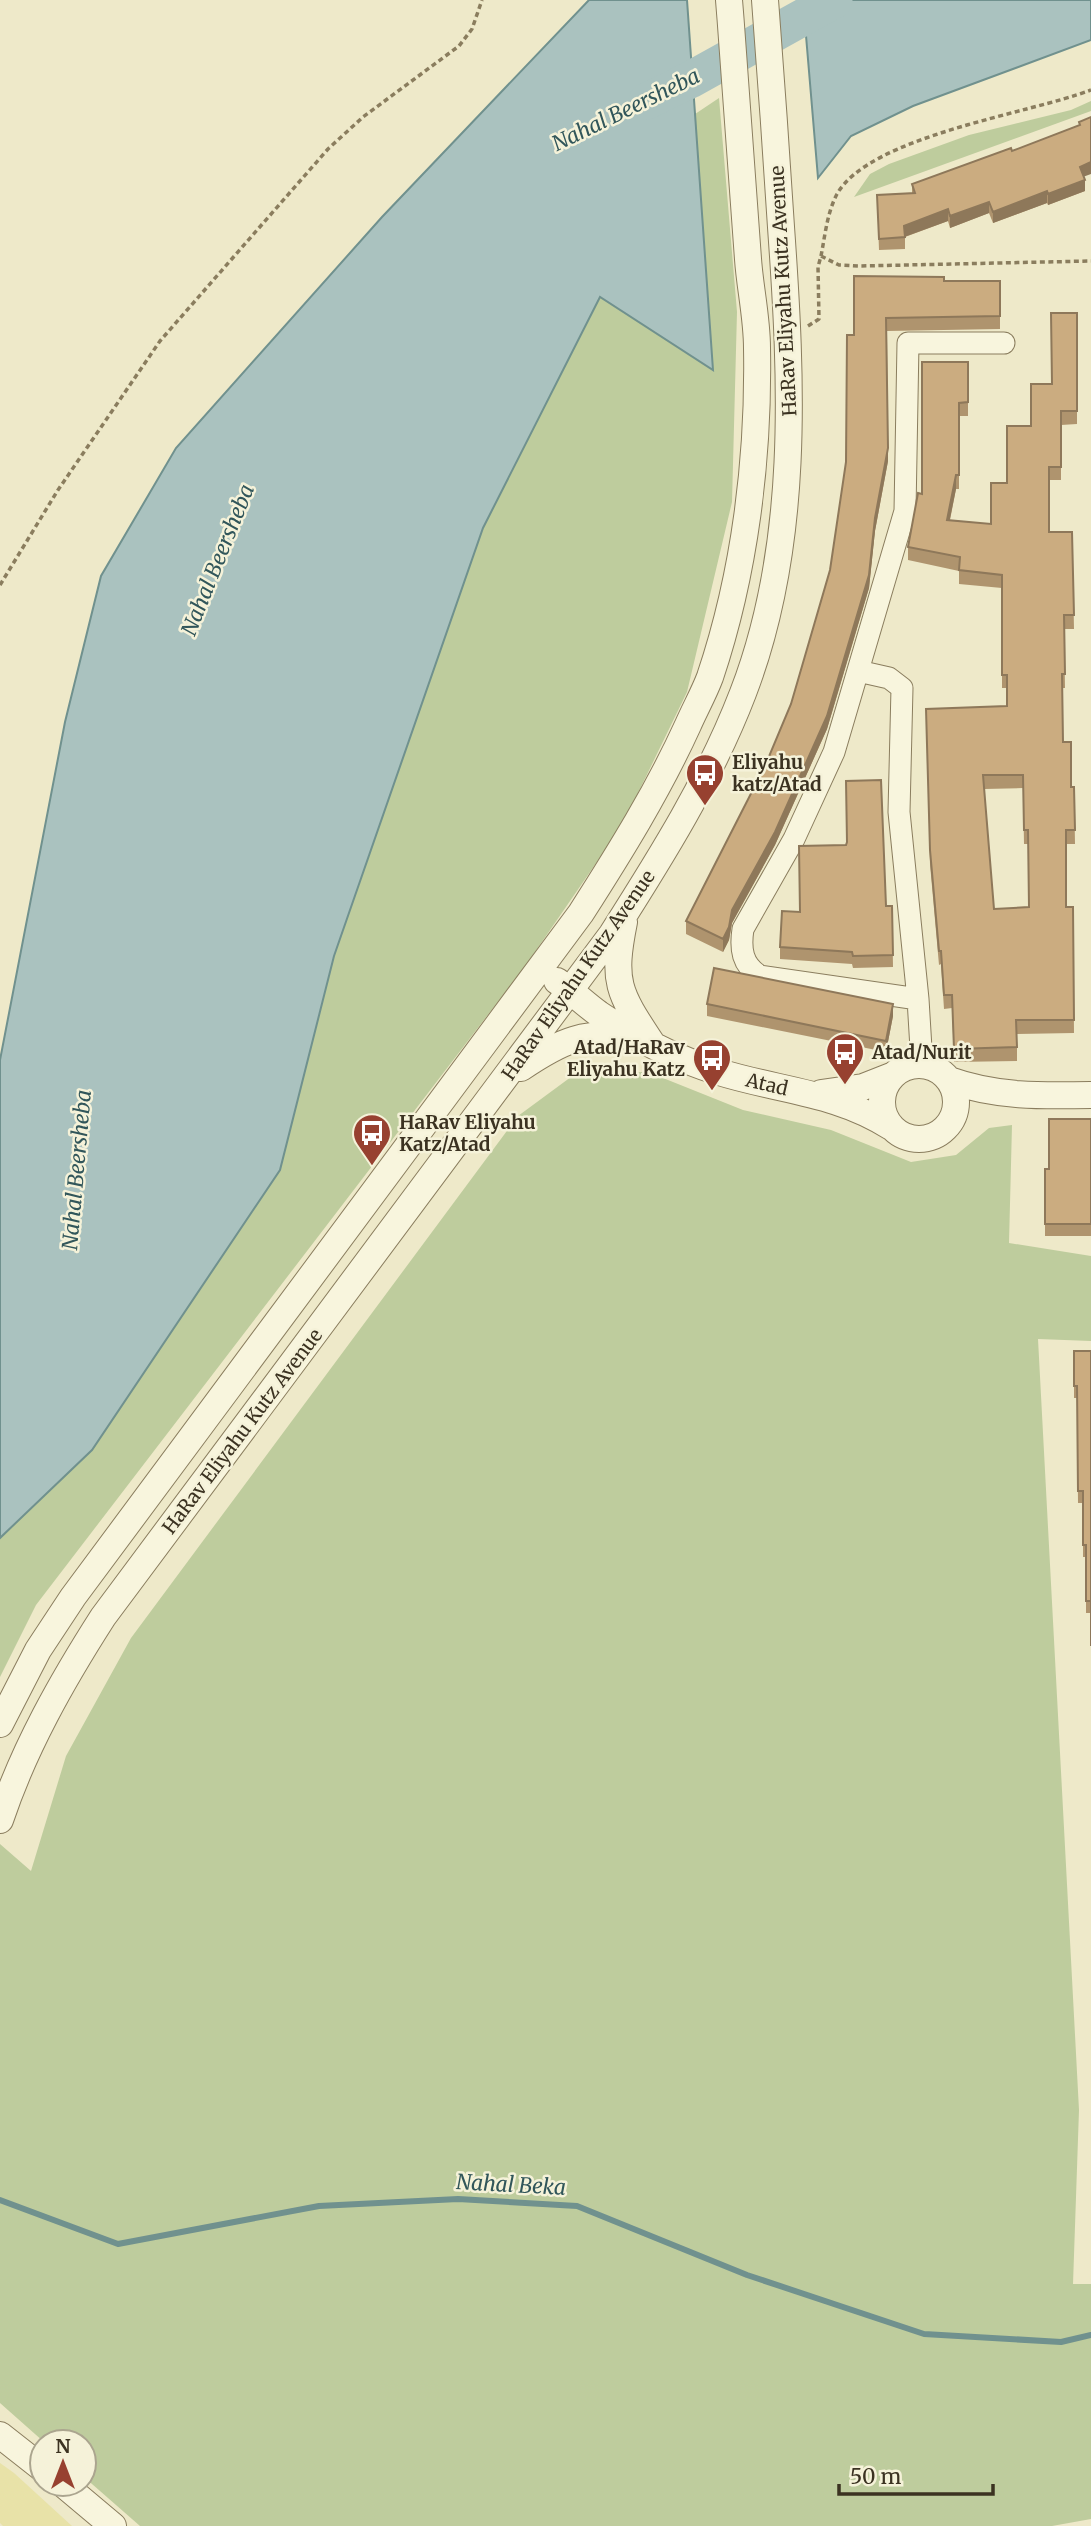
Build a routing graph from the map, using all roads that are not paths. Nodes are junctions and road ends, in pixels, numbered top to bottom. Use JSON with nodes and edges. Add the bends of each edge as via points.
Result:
{"nodes":[{"id":1,"x":729,"y":0,"type":"edge"},
{"id":2,"x":765,"y":0,"type":"edge"},
{"id":3,"x":1004,"y":343,"type":"dead end"},
{"id":4,"x":858,"y":671,"type":"junction"},
{"id":5,"x":626,"y":912,"type":"junction"},
{"id":6,"x":541,"y":969,"type":"junction"},
{"id":7,"x":570,"y":990,"type":"junction"},
{"id":8,"x":918,"y":999,"type":"junction"},
{"id":9,"x":645,"y":1041,"type":"junction"},
{"id":10,"x":922,"y":1065,"type":"junction"},
{"id":11,"x":891,"y":1076,"type":"junction"},
{"id":12,"x":505,"y":1079,"type":"junction"},
{"id":13,"x":949,"y":1080,"type":"junction"},
{"id":14,"x":812,"y":1093,"type":"junction"},
{"id":15,"x":1026,"y":1096,"type":"junction"},
{"id":16,"x":1091,"y":1096,"type":"edge"},
{"id":17,"x":949,"y":1124,"type":"junction"},
{"id":18,"x":891,"y":1127,"type":"junction"},
{"id":19,"x":0,"y":1724,"type":"edge"},
{"id":20,"x":0,"y":1820,"type":"edge"},
{"id":21,"x":0,"y":2435,"type":"edge"},
{"id":22,"x":28,"y":2457,"type":"edge"},
{"id":23,"x":80,"y":2498,"type":"edge"},
{"id":24,"x":113,"y":2526,"type":"edge"}],
"edges":[{"from":1,"to":6,"type":"street","name":"HaRav Eliyahu Kutz Avenue","via":[[757,346],[754,438],[740,556],[709,679],[677,750],[638,824]]},
{"from":2,"to":5,"type":"street","name":"HaRav Eliyahu Kutz Avenue","via":[[789,363],[788,480],[777,562],[743,692],[670,843]]},
{"from":3,"to":4,"type":"street","via":[[908,343],[905,511]]},
{"from":4,"to":8,"type":"street","via":[[888,678],[902,688],[898,811]]},
{"from":4,"to":8,"type":"street","via":[[834,752],[794,839],[743,929],[742,955],[750,970],[771,979]]},
{"from":5,"to":7,"type":"street","name":"HaRav Eliyahu Kutz Avenue"},
{"from":5,"to":9,"type":"street","via":[[618,978],[624,1001]]},
{"from":6,"to":7,"type":"street","name":"Atad"},
{"from":6,"to":19,"type":"street","name":"HaRav Eliyahu Kutz Avenue","via":[[72,1597]]},
{"from":7,"to":9,"type":"street","name":"Atad","via":[[599,1014]]},
{"from":7,"to":12,"type":"street","name":"HaRav Eliyahu Kutz Avenue"},
{"from":8,"to":10,"type":"street"},
{"from":9,"to":12,"type":"street","via":[[603,1034],[570,1038]]},
{"from":9,"to":14,"type":"street","name":"Atad","via":[[721,1073]]},
{"from":10,"to":11,"type":"street","via":[[911,1065]]},
{"from":10,"to":13,"type":"street"},
{"from":11,"to":14,"type":"street","name":"Atad","via":[[863,1087]]},
{"from":11,"to":18,"type":"street","via":[[881,1105]]},
{"from":12,"to":20,"type":"street","name":"HaRav Eliyahu Kutz Avenue","via":[[103,1617],[40,1726]]},
{"from":13,"to":15,"type":"street"},
{"from":13,"to":17,"type":"street","via":[[956,1102]]},
{"from":14,"to":18,"type":"street","name":"Atad","via":[[855,1107]]},
{"from":15,"to":16,"type":"street"},
{"from":15,"to":17,"type":"street","via":[[979,1104]]},
{"from":17,"to":18,"type":"street","via":[[924,1138],[906,1137]]},
{"from":21,"to":22,"type":"street"},
{"from":23,"to":24,"type":"street"}]}
